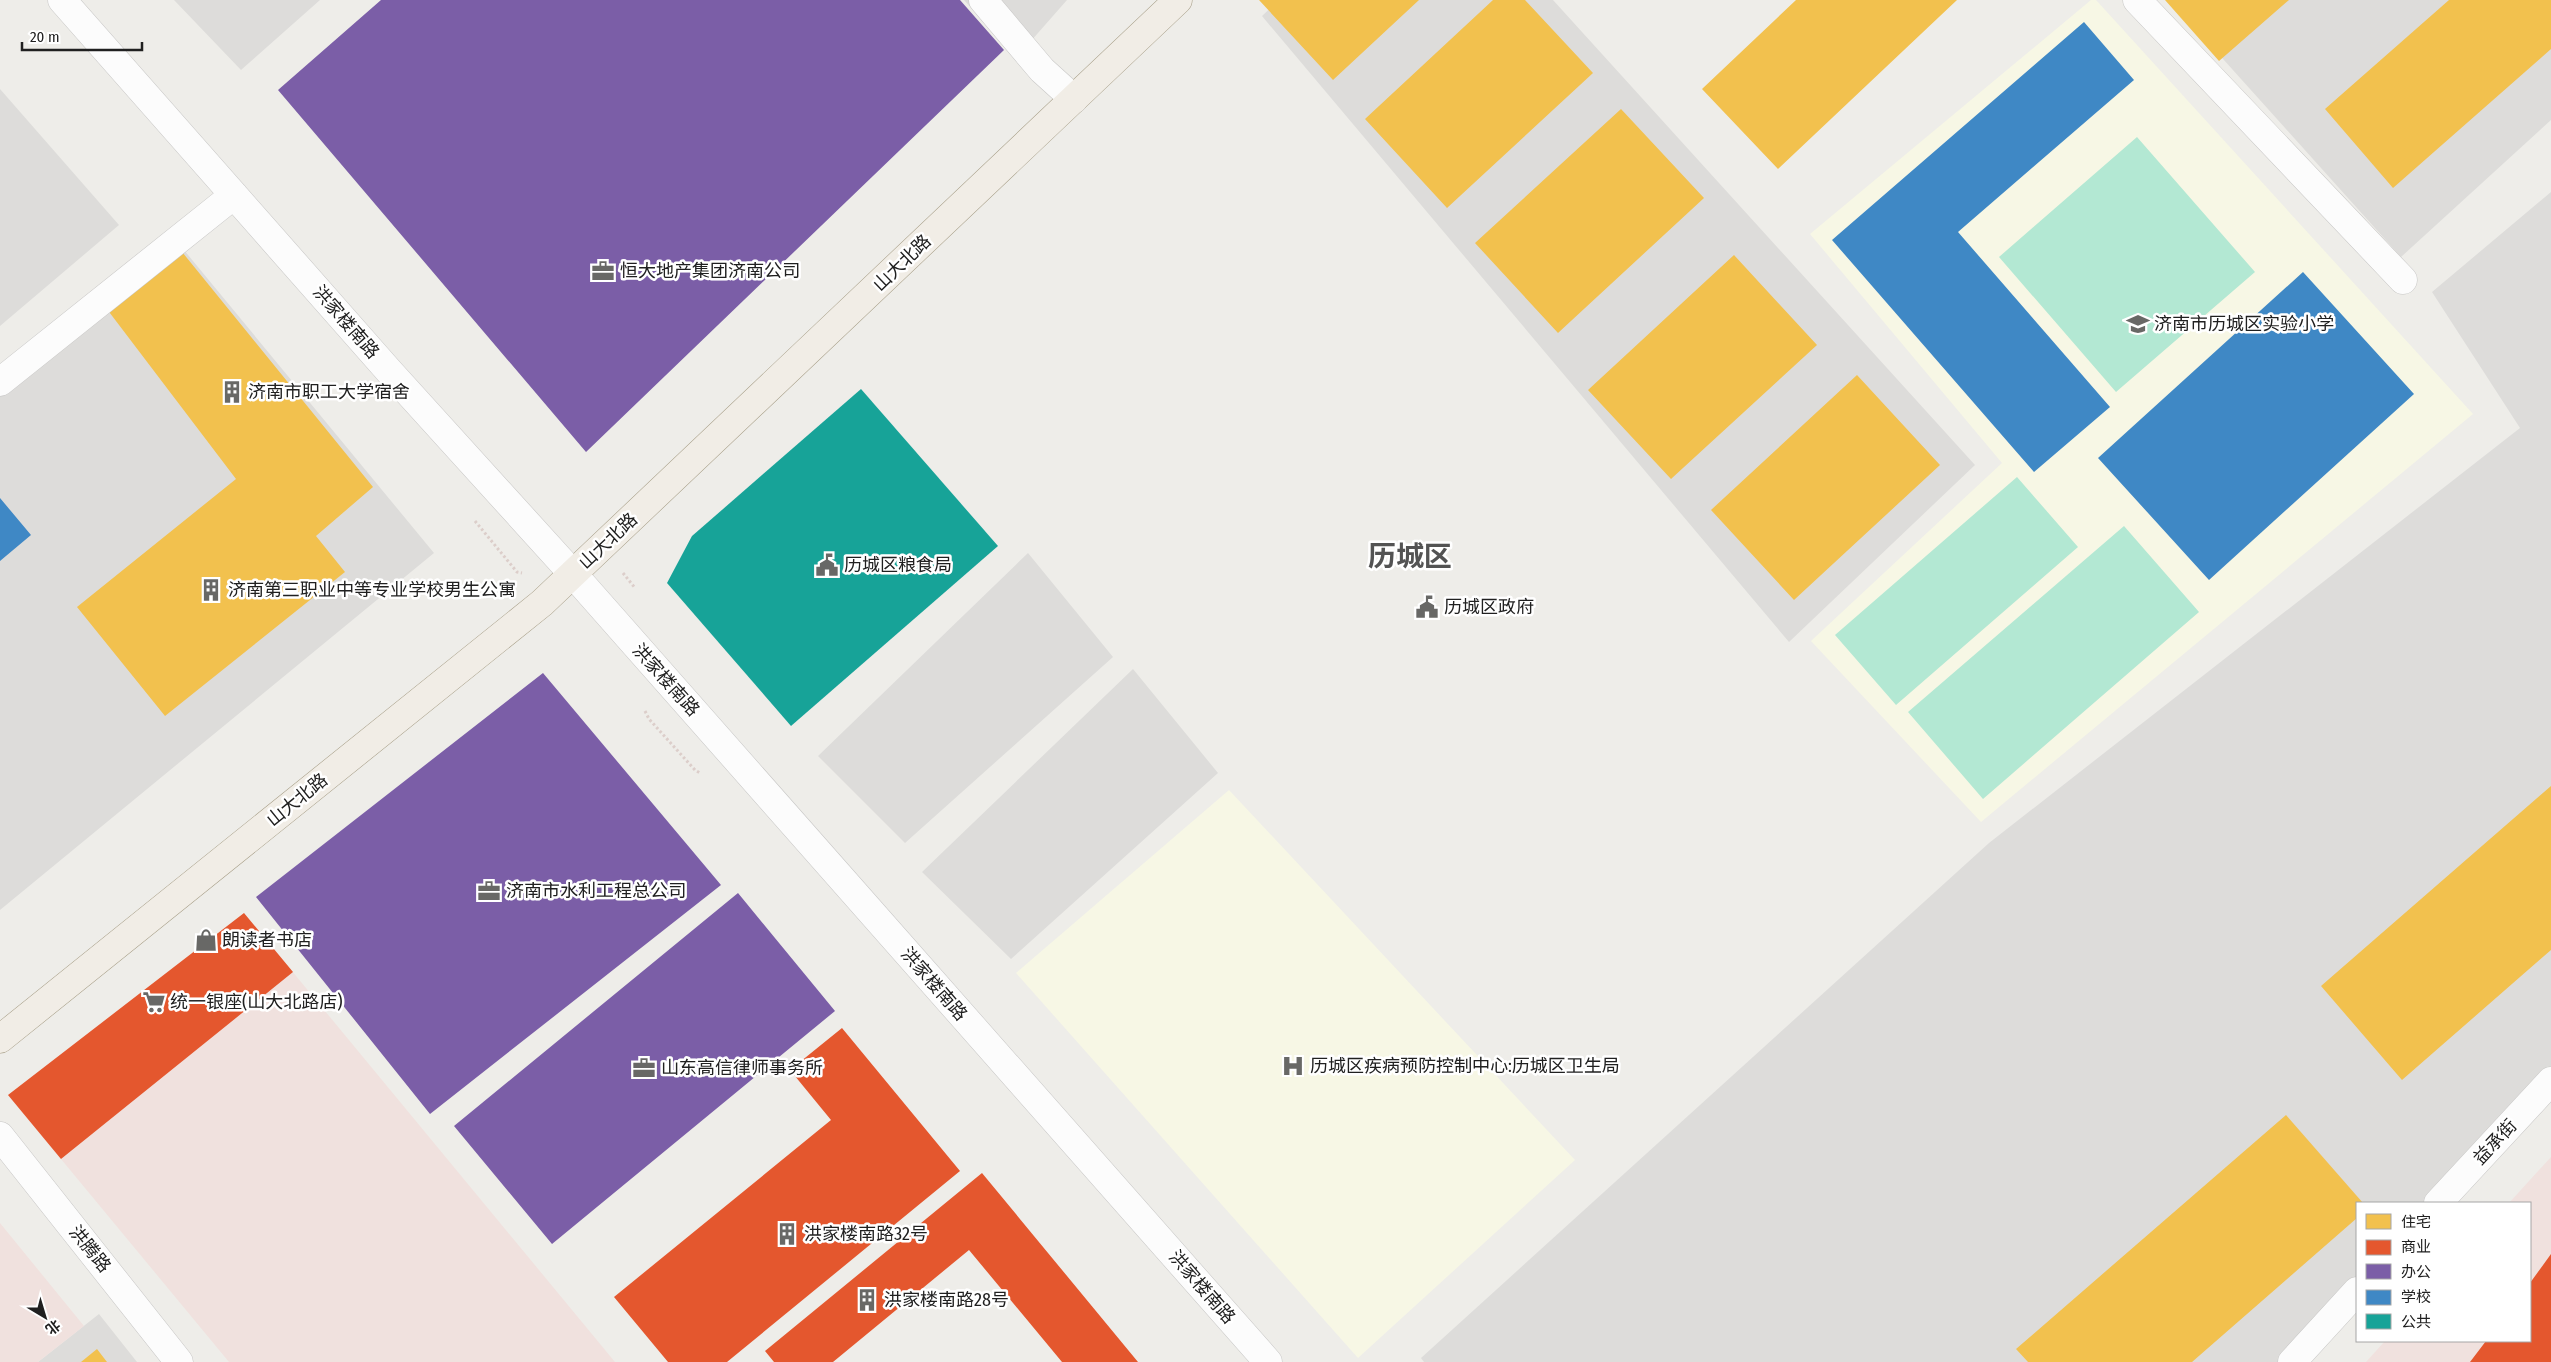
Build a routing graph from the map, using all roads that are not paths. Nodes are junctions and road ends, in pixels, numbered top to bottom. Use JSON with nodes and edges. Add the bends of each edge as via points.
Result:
{"nodes":[{"id":1,"x":62,"y":0,"type":"edge"},
{"id":2,"x":984,"y":0,"type":"edge"},
{"id":3,"x":1151,"y":0,"type":"edge"},
{"id":4,"x":1178,"y":0,"type":"edge"},
{"id":5,"x":2137,"y":0,"type":"edge"},
{"id":6,"x":1067,"y":93,"type":"junction"},
{"id":7,"x":234,"y":194,"type":"junction"},
{"id":8,"x":2403,"y":280,"type":"dead end"},
{"id":9,"x":0,"y":382,"type":"edge"},
{"id":10,"x":567,"y":567,"type":"junction"},
{"id":11,"x":0,"y":1015,"type":"edge"},
{"id":12,"x":0,"y":1039,"type":"edge"},
{"id":13,"x":2551,"y":1080,"type":"edge"},
{"id":14,"x":0,"y":1136,"type":"edge"},
{"id":15,"x":2439,"y":1202,"type":"edge"},
{"id":16,"x":2356,"y":1292,"type":"edge"},
{"id":17,"x":179,"y":1362,"type":"edge"},
{"id":18,"x":1268,"y":1362,"type":"edge"},
{"id":19,"x":2292,"y":1362,"type":"edge"}],
"edges":[{"from":1,"to":7,"type":"street","name":"洪家楼南路"},
{"from":2,"to":6,"type":"street","via":[[1042,70]]},
{"from":3,"to":6,"type":"main road","name":"山大北路"},
{"from":4,"to":6,"type":"main road","name":"山大北路"},
{"from":5,"to":8,"type":"street"},
{"from":6,"to":10,"type":"main road","name":"山大北路"},
{"from":7,"to":9,"type":"street"},
{"from":7,"to":10,"type":"street","name":"洪家楼南路"},
{"from":10,"to":11,"type":"main road","name":"山大北路","via":[[529,589]]},
{"from":10,"to":12,"type":"main road","name":"山大北路","via":[[542,603]]},
{"from":10,"to":18,"type":"street","name":"洪家楼南路"},
{"from":13,"to":15,"type":"street","name":"益承街"},
{"from":14,"to":17,"type":"street","name":"洪腾路"},
{"from":16,"to":19,"type":"street"}]}
